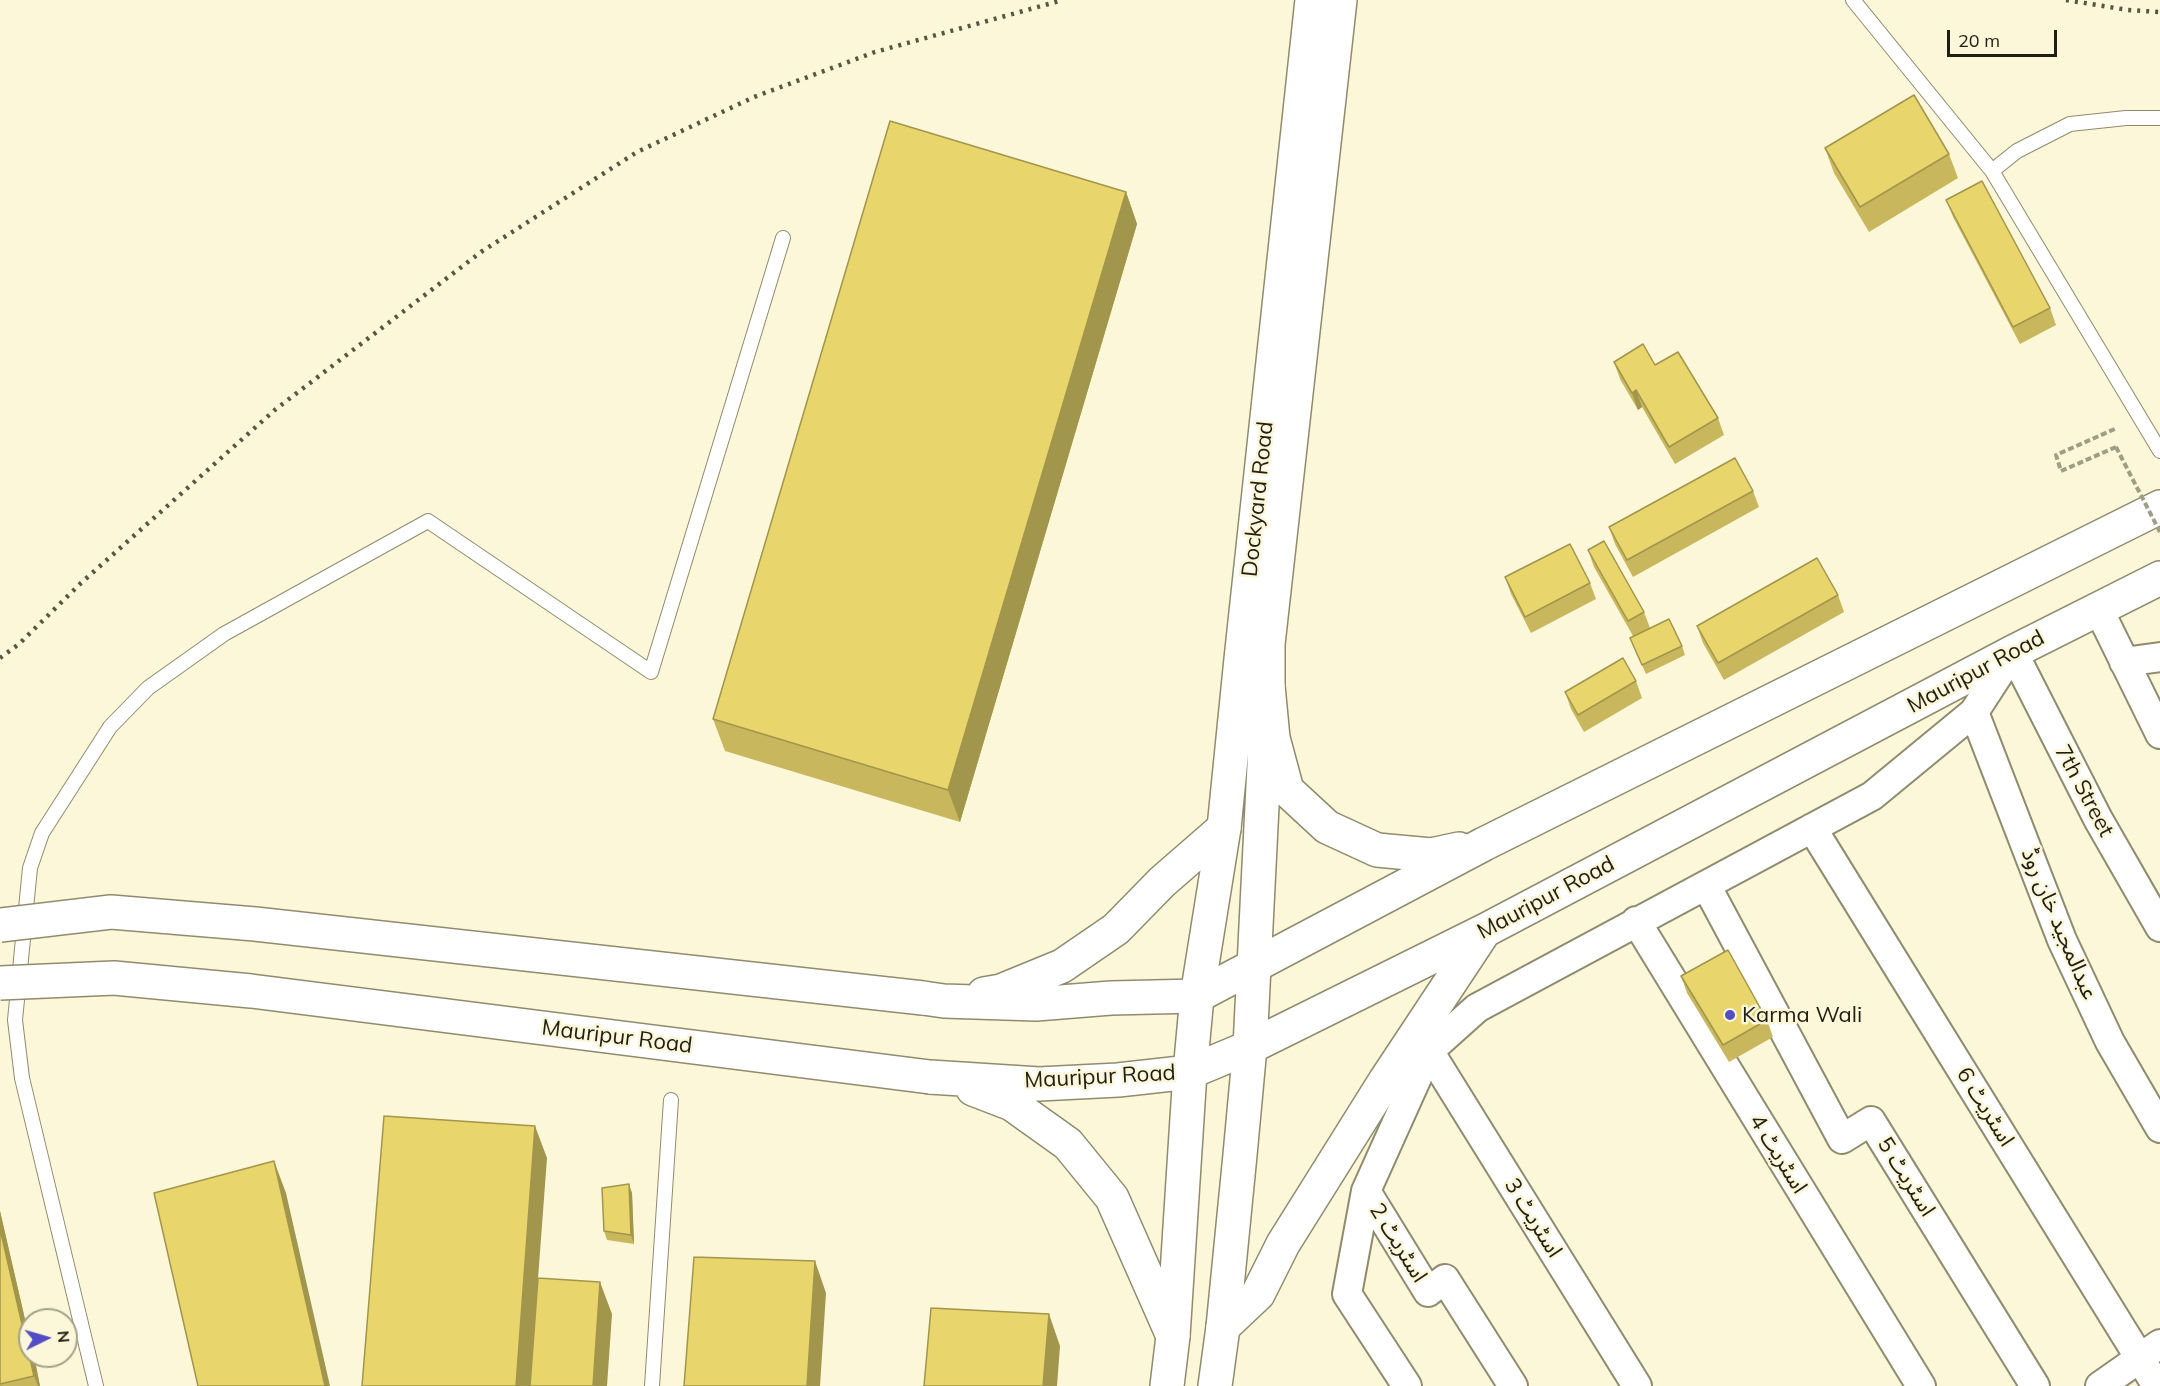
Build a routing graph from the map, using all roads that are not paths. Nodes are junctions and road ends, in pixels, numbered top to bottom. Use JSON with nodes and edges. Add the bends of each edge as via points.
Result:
{"nodes":[{"id":1,"x":1312,"y":0,"type":"edge"},
{"id":2,"x":1340,"y":0,"type":"edge"},
{"id":3,"x":1853,"y":0,"type":"edge"},
{"id":4,"x":2160,"y":118,"type":"edge"},
{"id":5,"x":1992,"y":171,"type":"junction"},
{"id":6,"x":783,"y":238,"type":"dead end"},
{"id":7,"x":2160,"y":451,"type":"edge"},
{"id":8,"x":2160,"y":507,"type":"edge"},
{"id":9,"x":2160,"y":578,"type":"edge"},
{"id":10,"x":2098,"y":608,"type":"junction"},
{"id":11,"x":1254,"y":651,"type":"junction"},
{"id":12,"x":2013,"y":652,"type":"junction"},
{"id":13,"x":2160,"y":657,"type":"edge"},
{"id":14,"x":2124,"y":662,"type":"junction"},
{"id":15,"x":1268,"y":687,"type":"junction"},
{"id":16,"x":1974,"y":712,"type":"junction"},
{"id":17,"x":2160,"y":734,"type":"edge"},
{"id":18,"x":1224,"y":828,"type":"junction"},
{"id":19,"x":1812,"y":828,"type":"junction"},
{"id":20,"x":1484,"y":844,"type":"junction"},
{"id":21,"x":1706,"y":885,"type":"junction"},
{"id":22,"x":1636,"y":921,"type":"junction"},
{"id":23,"x":0,"y":925,"type":"edge"},
{"id":24,"x":2160,"y":927,"type":"edge"},
{"id":25,"x":1484,"y":932,"type":"junction"},
{"id":26,"x":1254,"y":966,"type":"junction"},
{"id":27,"x":0,"y":983,"type":"edge"},
{"id":28,"x":1197,"y":996,"type":"junction"},
{"id":29,"x":934,"y":1000,"type":"junction"},
{"id":30,"x":1250,"y":1047,"type":"junction"},
{"id":31,"x":1429,"y":1051,"type":"junction"},
{"id":32,"x":1190,"y":1072,"type":"junction"},
{"id":33,"x":939,"y":1078,"type":"junction"},
{"id":34,"x":671,"y":1100,"type":"dead end"},
{"id":35,"x":2160,"y":1128,"type":"edge"},
{"id":36,"x":1366,"y":1191,"type":"junction"},
{"id":37,"x":1223,"y":1328,"type":"junction"},
{"id":38,"x":1173,"y":1336,"type":"junction"},
{"id":39,"x":2150,"y":1351,"type":"edge"},
{"id":40,"x":96,"y":1386,"type":"edge"},
{"id":41,"x":652,"y":1386,"type":"edge"},
{"id":42,"x":1167,"y":1386,"type":"edge"},
{"id":43,"x":1215,"y":1386,"type":"edge"},
{"id":44,"x":1407,"y":1386,"type":"edge"},
{"id":45,"x":1513,"y":1386,"type":"edge"},
{"id":46,"x":1637,"y":1386,"type":"edge"},
{"id":47,"x":1921,"y":1386,"type":"edge"},
{"id":48,"x":2035,"y":1386,"type":"edge"},
{"id":49,"x":2100,"y":1386,"type":"edge"},
{"id":50,"x":2157,"y":1386,"type":"edge"}],
"edges":[{"from":1,"to":11,"type":"main road","name":"Dockyard Road"},
{"from":2,"to":11,"type":"main road","name":"Dockyard Road"},
{"from":3,"to":5,"type":"lane"},
{"from":4,"to":5,"type":"lane","via":[[2070,124],[2017,150]]},
{"from":5,"to":7,"type":"lane"},
{"from":6,"to":40,"type":"lane","via":[[651,672],[428,521],[224,634],[147,688],[110,727],[42,833],[30,868],[15,1020],[21,1078]]},
{"from":8,"to":20,"type":"main road"},
{"from":9,"to":10,"type":"main road","name":"Mauripur Road"},
{"from":10,"to":12,"type":"main road","name":"Mauripur Road"},
{"from":10,"to":14,"type":"street"},
{"from":11,"to":15,"type":"main road","name":"Dockyard Road"},
{"from":11,"to":18,"type":"main road","name":"Dockyard Road"},
{"from":12,"to":16,"type":"street"},
{"from":12,"to":24,"type":"street","name":"7th Street","via":[[2098,819]]},
{"from":12,"to":25,"type":"main road","name":"Mauripur Road"},
{"from":13,"to":14,"type":"street"},
{"from":14,"to":17,"type":"street"},
{"from":15,"to":20,"type":"main road","via":[[1273,738],[1287,790],[1327,827],[1377,850],[1431,855]]},
{"from":15,"to":26,"type":"main road","name":"Dockyard Road"},
{"from":16,"to":19,"type":"street","via":[[1872,796]]},
{"from":16,"to":35,"type":"street","name":"عبدالمجید خان روڈ","via":[[2062,940],[2110,1042]]},
{"from":18,"to":28,"type":"main road","name":"Dockyard Road"},
{"from":18,"to":29,"type":"main road","via":[[1116,929],[1062,966],[1001,991]]},
{"from":19,"to":21,"type":"street"},
{"from":19,"to":39,"type":"street","name":"اسٹریٹ 6"},
{"from":20,"to":26,"type":"main road"},
{"from":21,"to":22,"type":"street"},
{"from":21,"to":48,"type":"street","name":"اسٹریٹ 5","via":[[1842,1139],[1871,1121]]},
{"from":22,"to":31,"type":"street","via":[[1477,1008]]},
{"from":22,"to":47,"type":"street","name":"اسٹریٹ 4"},
{"from":23,"to":29,"type":"main road","bridge":true,"via":[[111,912],[255,924]]},
{"from":25,"to":30,"type":"main road","name":"Mauripur Road"},
{"from":25,"to":37,"type":"main road","via":[[1283,1244],[1258,1294]]},
{"from":26,"to":28,"type":"main road"},
{"from":26,"to":30,"type":"main road","name":"Dockyard Road"},
{"from":27,"to":33,"type":"main road","name":"Mauripur Road","bridge":true,"via":[[114,978],[239,990]]},
{"from":28,"to":29,"type":"main road","via":[[1036,1004]]},
{"from":28,"to":32,"type":"main road","name":"Dockyard Road"},
{"from":30,"to":32,"type":"main road","name":"Mauripur Road"},
{"from":30,"to":37,"type":"main road","name":"Dockyard Road"},
{"from":31,"to":36,"type":"street"},
{"from":31,"to":46,"type":"street","name":"اسٹریٹ 3"},
{"from":32,"to":33,"type":"main road","name":"Mauripur Road","via":[[1039,1084]]},
{"from":32,"to":38,"type":"main road","name":"Dockyard Road"},
{"from":33,"to":38,"type":"main road","via":[[1012,1104],[1068,1144],[1112,1198]]},
{"from":34,"to":41,"type":"lane"},
{"from":36,"to":44,"type":"street","via":[[1347,1294]]},
{"from":36,"to":45,"type":"street","name":"اسٹریٹ 2","via":[[1428,1292],[1445,1279]]},
{"from":37,"to":43,"type":"main road","name":"Dockyard Road"},
{"from":38,"to":42,"type":"main road","name":"Dockyard Road"},
{"from":39,"to":49,"type":"street"},
{"from":39,"to":50,"type":"street","name":"اسٹریٹ 6"}]}
